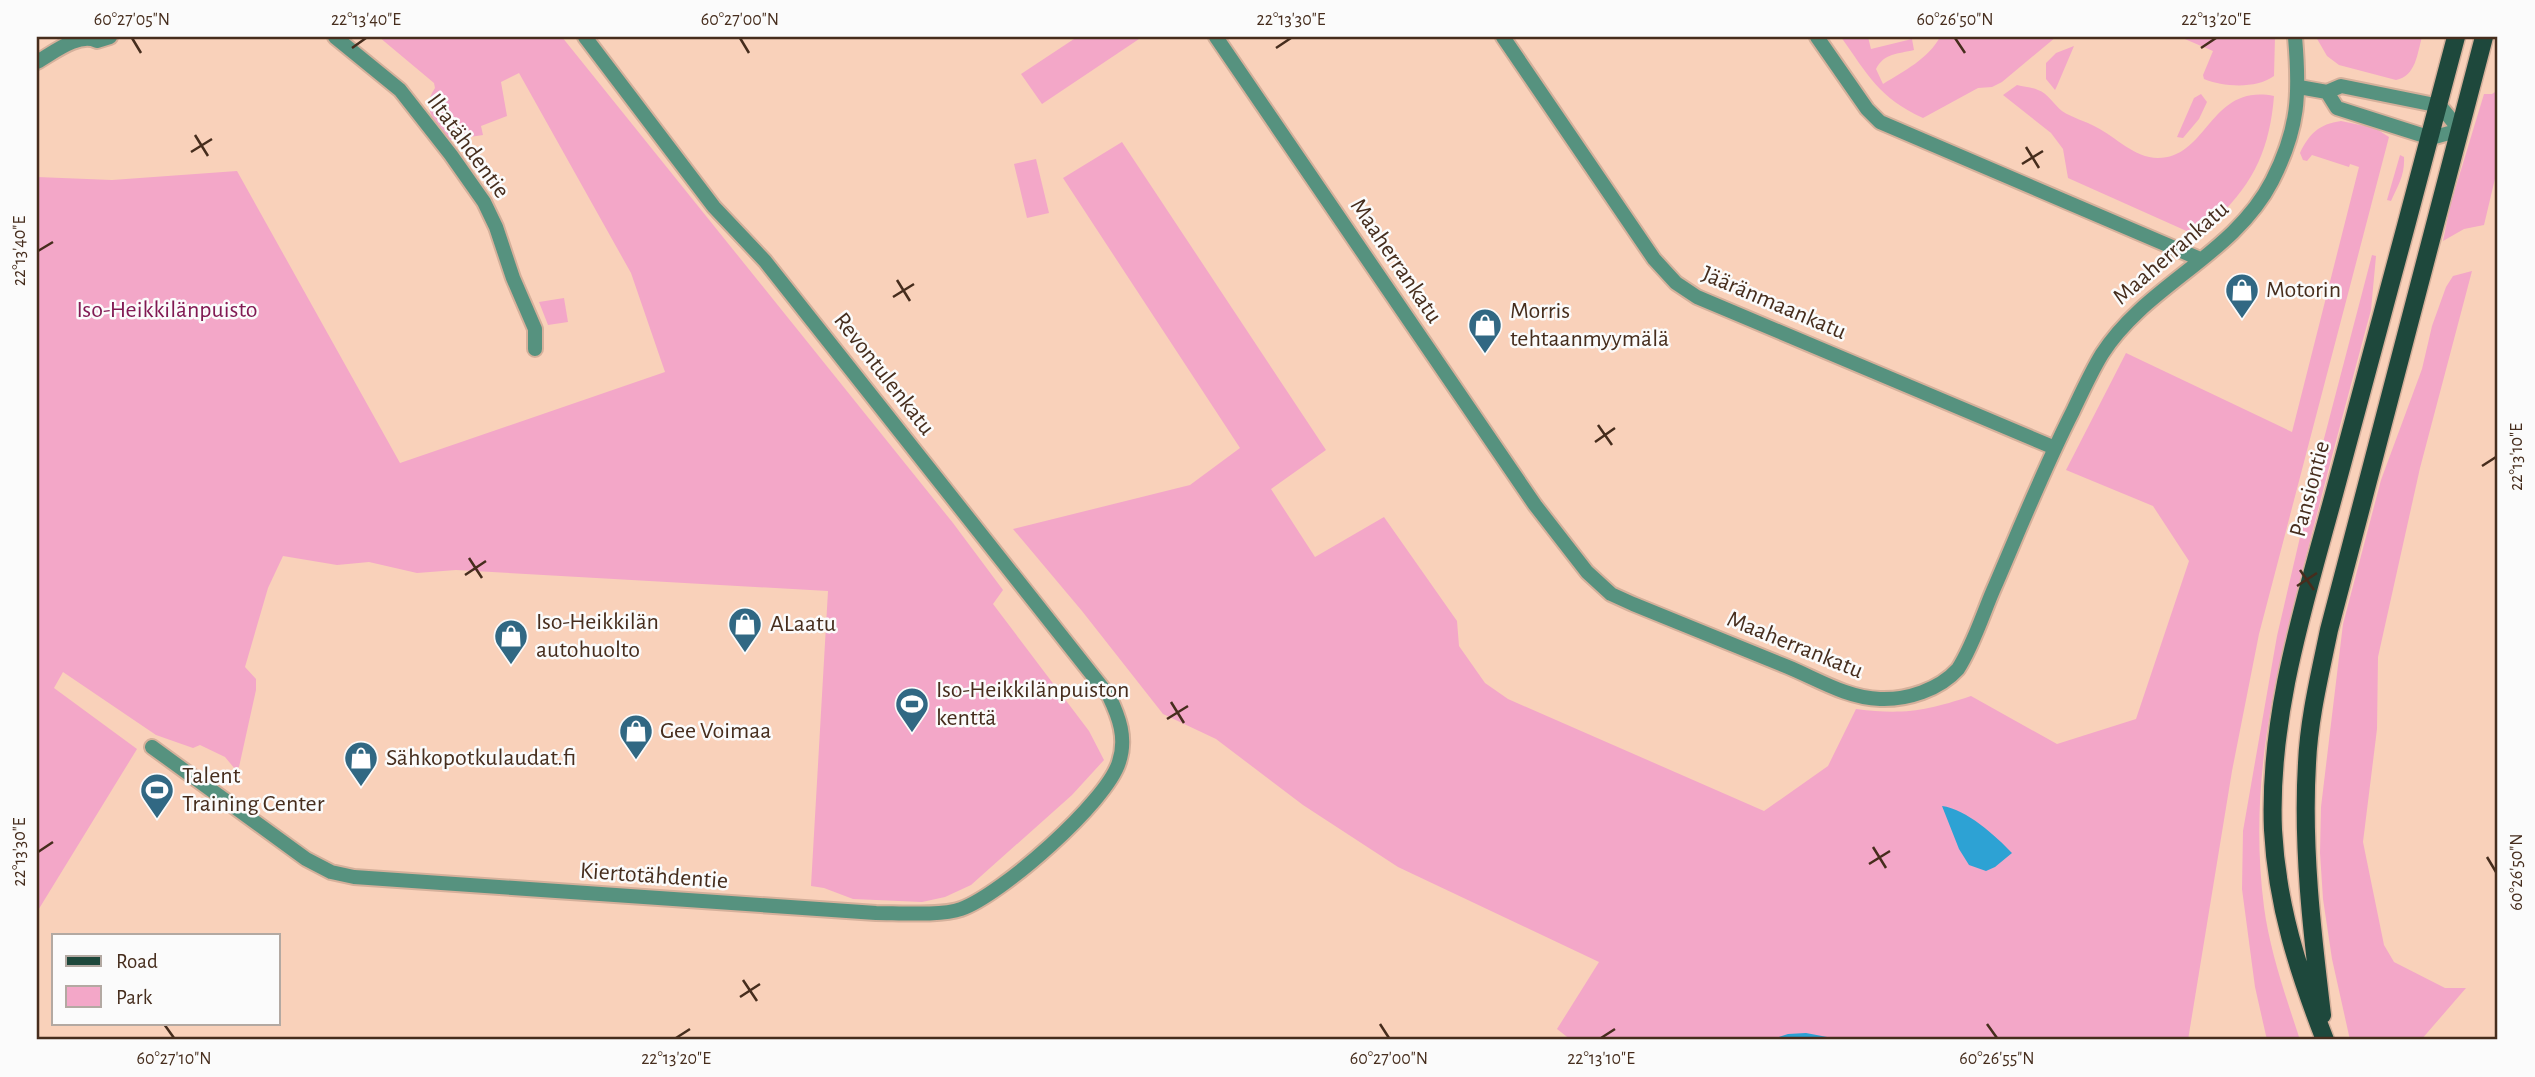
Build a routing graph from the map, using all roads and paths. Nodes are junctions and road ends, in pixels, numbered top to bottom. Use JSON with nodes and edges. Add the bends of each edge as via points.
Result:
{"nodes":[{"id":1,"x":110,"y":37,"type":"edge"},
{"id":2,"x":335,"y":37,"type":"edge"},
{"id":3,"x":585,"y":37,"type":"edge"},
{"id":4,"x":1216,"y":37,"type":"edge"},
{"id":5,"x":1503,"y":37,"type":"edge"},
{"id":6,"x":1817,"y":37,"type":"edge"},
{"id":7,"x":2295,"y":37,"type":"edge"},
{"id":8,"x":2456,"y":37,"type":"edge"},
{"id":9,"x":2484,"y":37,"type":"edge"},
{"id":10,"x":37,"y":62,"type":"edge"},
{"id":11,"x":2299,"y":87,"type":"junction"},
{"id":12,"x":2327,"y":92,"type":"junction"},
{"id":13,"x":2440,"y":106,"type":"junction"},
{"id":14,"x":2460,"y":130,"type":"junction"},
{"id":15,"x":2431,"y":138,"type":"junction"},
{"id":16,"x":2200,"y":260,"type":"junction"},
{"id":17,"x":535,"y":349,"type":"dead end"},
{"id":18,"x":2055,"y":448,"type":"junction"},
{"id":19,"x":152,"y":747,"type":"dead end"},
{"id":20,"x":1122,"y":750,"type":"joint"},
{"id":21,"x":2325,"y":1040,"type":"edge"}],
"edges":[{"from":1,"to":10,"type":"street","via":[[80,39]]},
{"from":2,"to":17,"type":"street","name":"Iltatähdentie","via":[[400,90],[484,202],[534,329]]},
{"from":3,"to":20,"type":"street","name":"Revontulenkatu","via":[[714,207],[774,271],[1093,674],[1122,724]]},
{"from":4,"to":18,"type":"street","name":"Maaherrankatu","via":[[1535,505],[1574,559],[1611,594],[1858,696],[1890,699],[1926,690],[1951,676],[1962,662]]},
{"from":5,"to":18,"type":"street","name":"Jääränmaankatu","via":[[1654,259],[1676,284],[1696,298]]},
{"from":6,"to":16,"type":"street","via":[[1880,122]]},
{"from":7,"to":11,"type":"street","name":"Maaherrankatu"},
{"from":8,"to":13,"type":"main road","name":"Pansiontie"},
{"from":9,"to":14,"type":"main road","name":"Pansiontie"},
{"from":11,"to":12,"type":"street"},
{"from":11,"to":16,"type":"street","name":"Maaherrankatu","via":[[2295,121],[2271,183],[2251,212]]},
{"from":12,"to":13,"type":"street","via":[[2342,86]]},
{"from":12,"to":15,"type":"street","via":[[2337,108]]},
{"from":13,"to":14,"type":"street"},
{"from":13,"to":15,"type":"main road","name":"Pansiontie"},
{"from":14,"to":15,"type":"street"},
{"from":14,"to":21,"type":"main road","name":"Pansiontie","via":[[2329,630],[2310,727],[2306,826]]},
{"from":15,"to":21,"type":"main road","name":"Pansiontie","via":[[2298,628],[2278,720],[2273,828],[2279,893],[2295,960]]},
{"from":16,"to":18,"type":"street","name":"Maaherrankatu","via":[[2121,327],[2101,356]]},
{"from":19,"to":20,"type":"street","name":"Kiertotähdentie","via":[[306,859],[331,872],[876,913],[958,910],[984,898],[1102,793]]}]}
